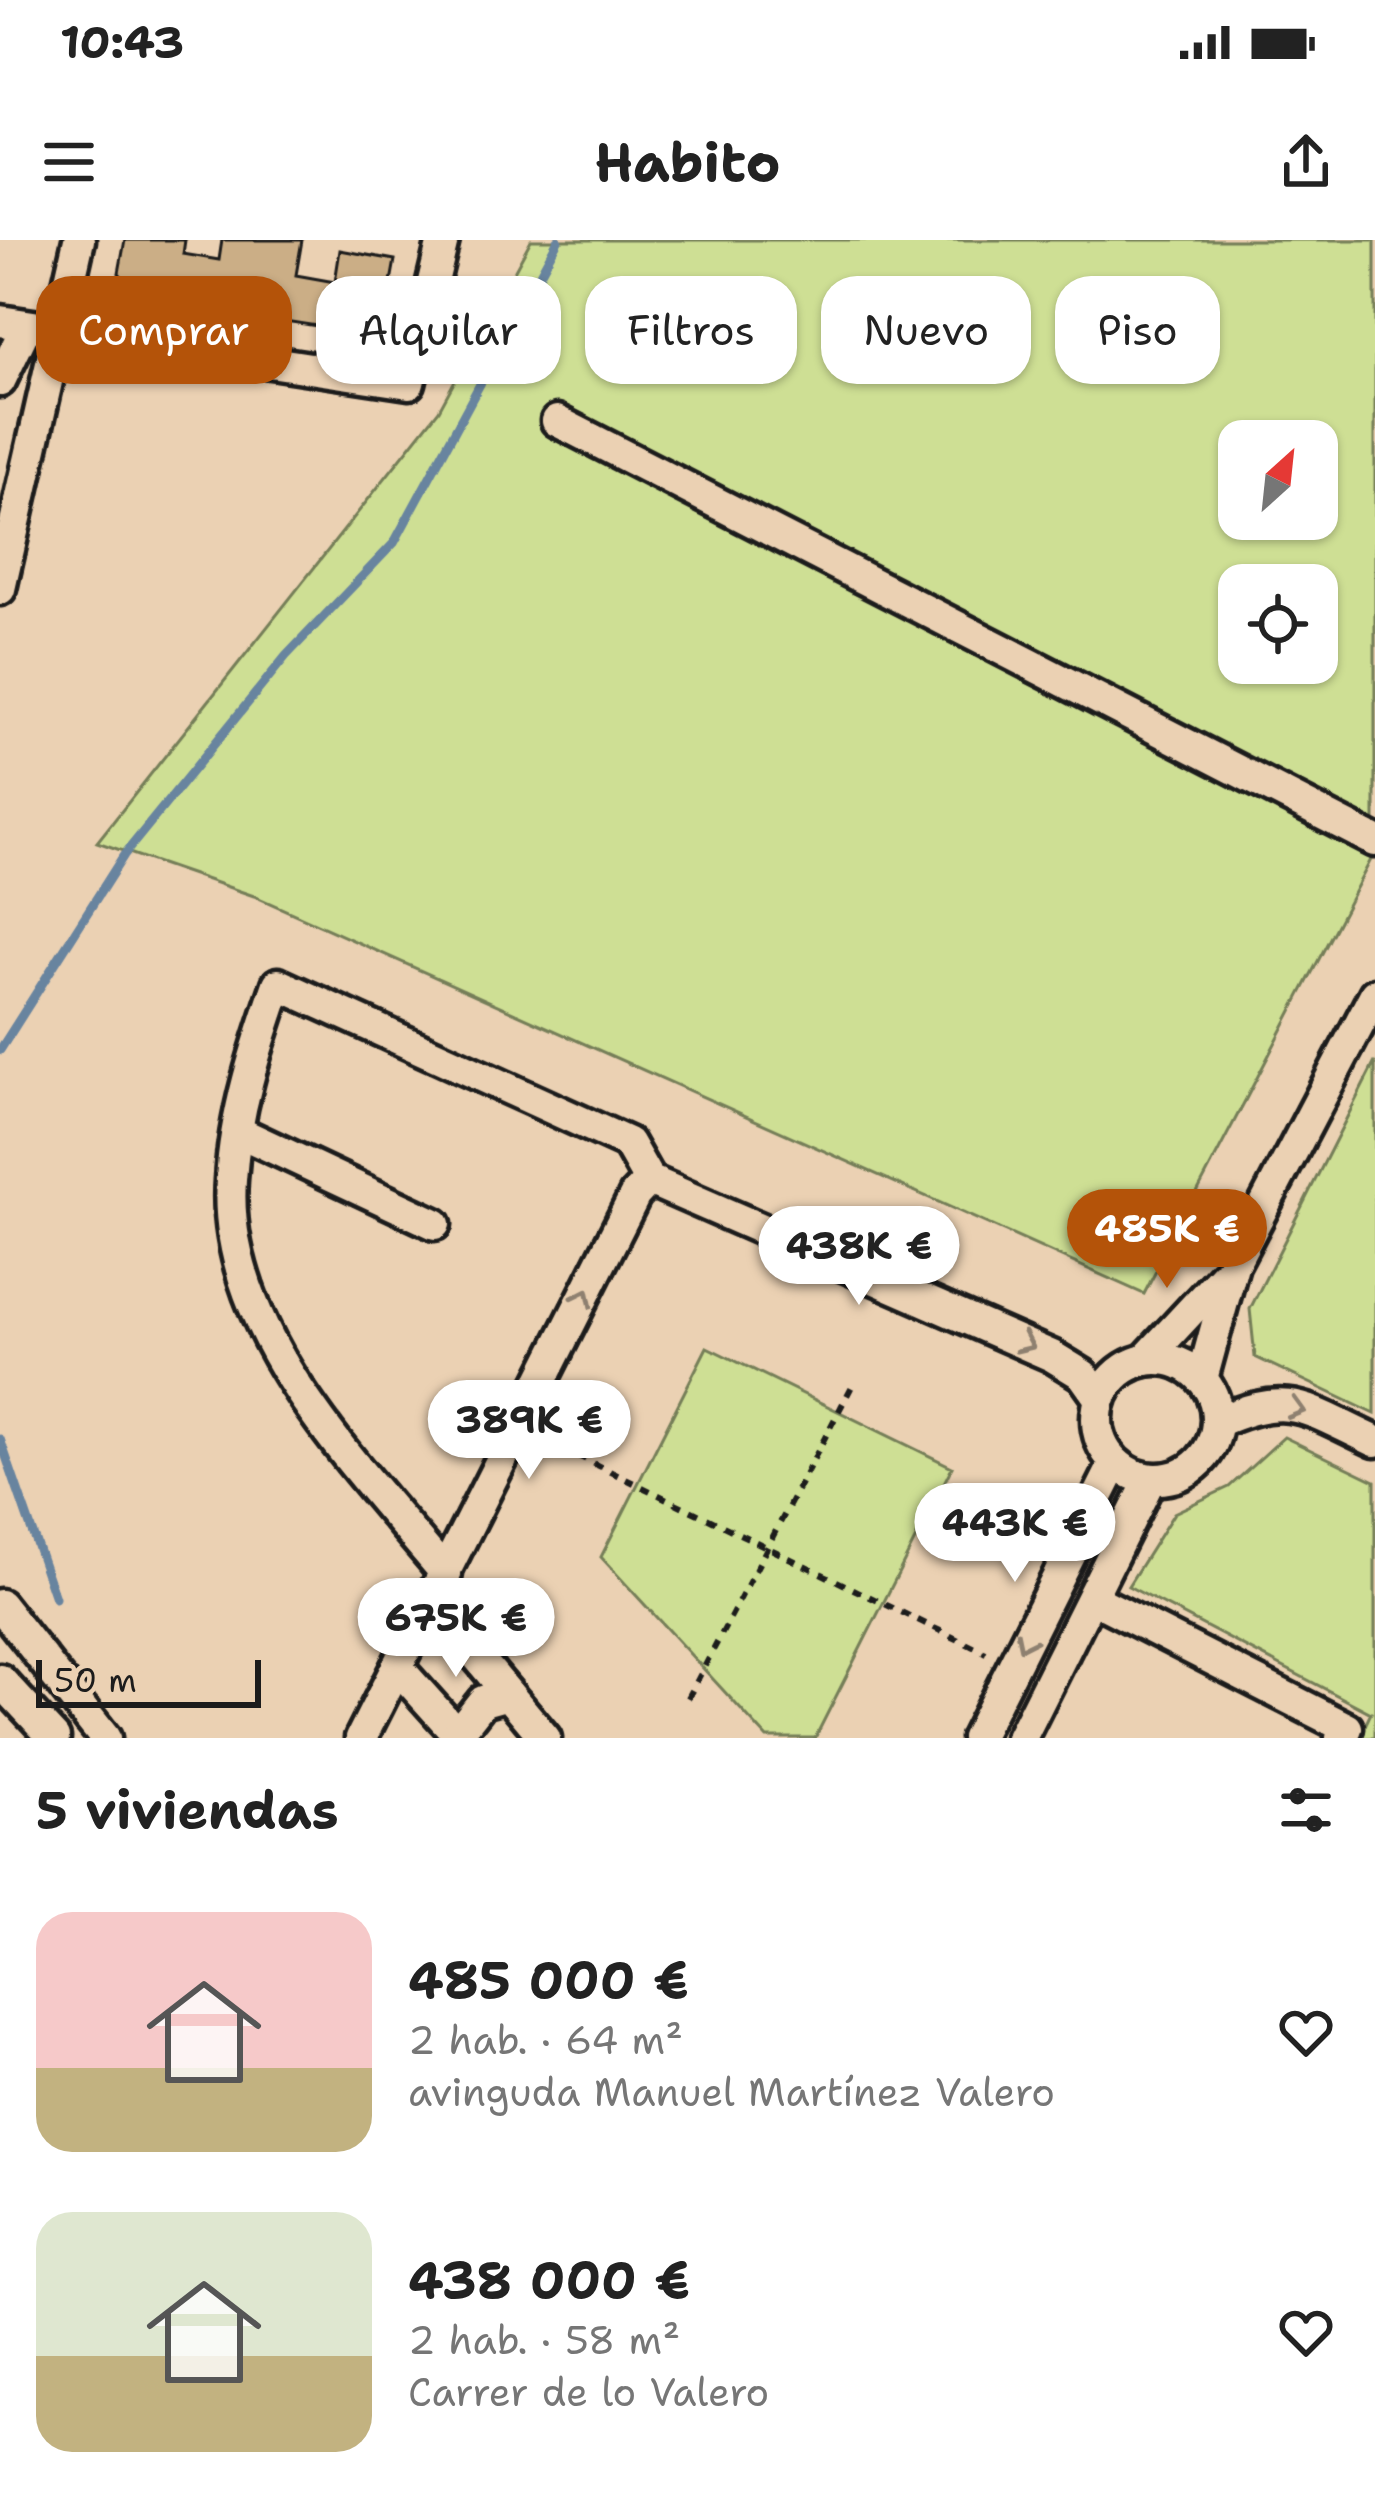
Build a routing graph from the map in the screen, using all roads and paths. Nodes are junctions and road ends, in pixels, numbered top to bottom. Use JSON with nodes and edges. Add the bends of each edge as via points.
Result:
{"nodes":[{"id":1,"x":79,"y":240,"type":"edge"},
{"id":2,"x":443,"y":240,"type":"edge"},
{"id":3,"x":70,"y":276,"type":"edge"},
{"id":4,"x":13,"y":324,"type":"edge"},
{"id":5,"x":292,"y":366,"type":"edge"},
{"id":6,"x":0,"y":381,"type":"edge"},
{"id":7,"x":45,"y":384,"type":"edge"},
{"id":8,"x":557,"y":421,"type":"dead end"},
{"id":9,"x":0,"y":589,"type":"edge"},
{"id":10,"x":1375,"y":841,"type":"edge"},
{"id":11,"x":1375,"y":994,"type":"edge"},
{"id":12,"x":239,"y":1132,"type":"junction"},
{"id":13,"x":642,"y":1187,"type":"junction"},
{"id":14,"x":435,"y":1224,"type":"dead end"},
{"id":15,"x":1233,"y":1264,"type":"junction"},
{"id":16,"x":1145,"y":1360,"type":"junction"},
{"id":17,"x":1202,"y":1379,"type":"junction"},
{"id":18,"x":852,"y":1386,"type":"dead end"},
{"id":19,"x":1100,"y":1399,"type":"junction"},
{"id":20,"x":1218,"y":1422,"type":"junction"},
{"id":21,"x":520,"y":1428,"type":"junction"},
{"id":22,"x":1375,"y":1441,"type":"edge"},
{"id":23,"x":1115,"y":1463,"type":"junction"},
{"id":24,"x":1150,"y":1480,"type":"junction"},
{"id":25,"x":767,"y":1547,"type":"junction"},
{"id":26,"x":439,"y":1588,"type":"junction"},
{"id":27,"x":1092,"y":1598,"type":"junction"},
{"id":28,"x":0,"y":1605,"type":"edge"},
{"id":29,"x":1013,"y":1666,"type":"junction"},
{"id":30,"x":398,"y":1668,"type":"junction"},
{"id":31,"x":0,"y":1680,"type":"edge"},
{"id":32,"x":508,"y":1694,"type":"junction"},
{"id":33,"x":688,"y":1698,"type":"dead end"},
{"id":34,"x":459,"y":1736,"type":"edge"},
{"id":35,"x":54,"y":1738,"type":"edge"},
{"id":36,"x":105,"y":1738,"type":"edge"},
{"id":37,"x":361,"y":1738,"type":"edge"},
{"id":38,"x":544,"y":1738,"type":"edge"},
{"id":39,"x":977,"y":1738,"type":"edge"},
{"id":40,"x":1021,"y":1738,"type":"edge"},
{"id":41,"x":1341,"y":1738,"type":"edge"}],
"edges":[{"from":1,"to":3,"type":"street"},
{"from":2,"to":5,"type":"street","via":[[410,383]]},
{"from":4,"to":6,"type":"street"},
{"from":7,"to":9,"type":"street"},
{"from":8,"to":10,"type":"street"},
{"from":11,"to":15,"type":"street"},
{"from":12,"to":13,"type":"street","via":[[248,1071],[278,984],[628,1143]]},
{"from":12,"to":14,"type":"street"},
{"from":12,"to":26,"type":"street","via":[[230,1183],[244,1280],[291,1383]]},
{"from":13,"to":19,"type":"street","one_way":true,"via":[[1052,1356],[1083,1375]]},
{"from":21,"to":13,"type":"street","one_way":true},
{"from":15,"to":16,"type":"street"},
{"from":15,"to":17,"type":"street"},
{"from":16,"to":17,"type":"street","via":[[1174,1361]]},
{"from":16,"to":19,"type":"street"},
{"from":17,"to":20,"type":"street"},
{"from":18,"to":25,"type":"path"},
{"from":19,"to":23,"type":"street","via":[[1100,1441]]},
{"from":20,"to":22,"type":"street","one_way":true,"via":[[1256,1405],[1294,1404]]},
{"from":20,"to":24,"type":"street","via":[[1205,1456],[1183,1475]]},
{"from":21,"to":25,"type":"path"},
{"from":21,"to":26,"type":"street"},
{"from":23,"to":24,"type":"street"},
{"from":23,"to":29,"type":"street","one_way":true},
{"from":24,"to":27,"type":"street"},
{"from":25,"to":29,"type":"path"},
{"from":25,"to":33,"type":"path"},
{"from":26,"to":30,"type":"street"},
{"from":26,"to":32,"type":"street"},
{"from":27,"to":40,"type":"street"},
{"from":27,"to":41,"type":"street","via":[[1347,1727]]},
{"from":28,"to":36,"type":"street"},
{"from":29,"to":39,"type":"street"},
{"from":30,"to":34,"type":"street"},
{"from":30,"to":37,"type":"street"},
{"from":31,"to":35,"type":"street"},
{"from":32,"to":34,"type":"street","via":[[483,1701]]},
{"from":32,"to":38,"type":"street"}]}
